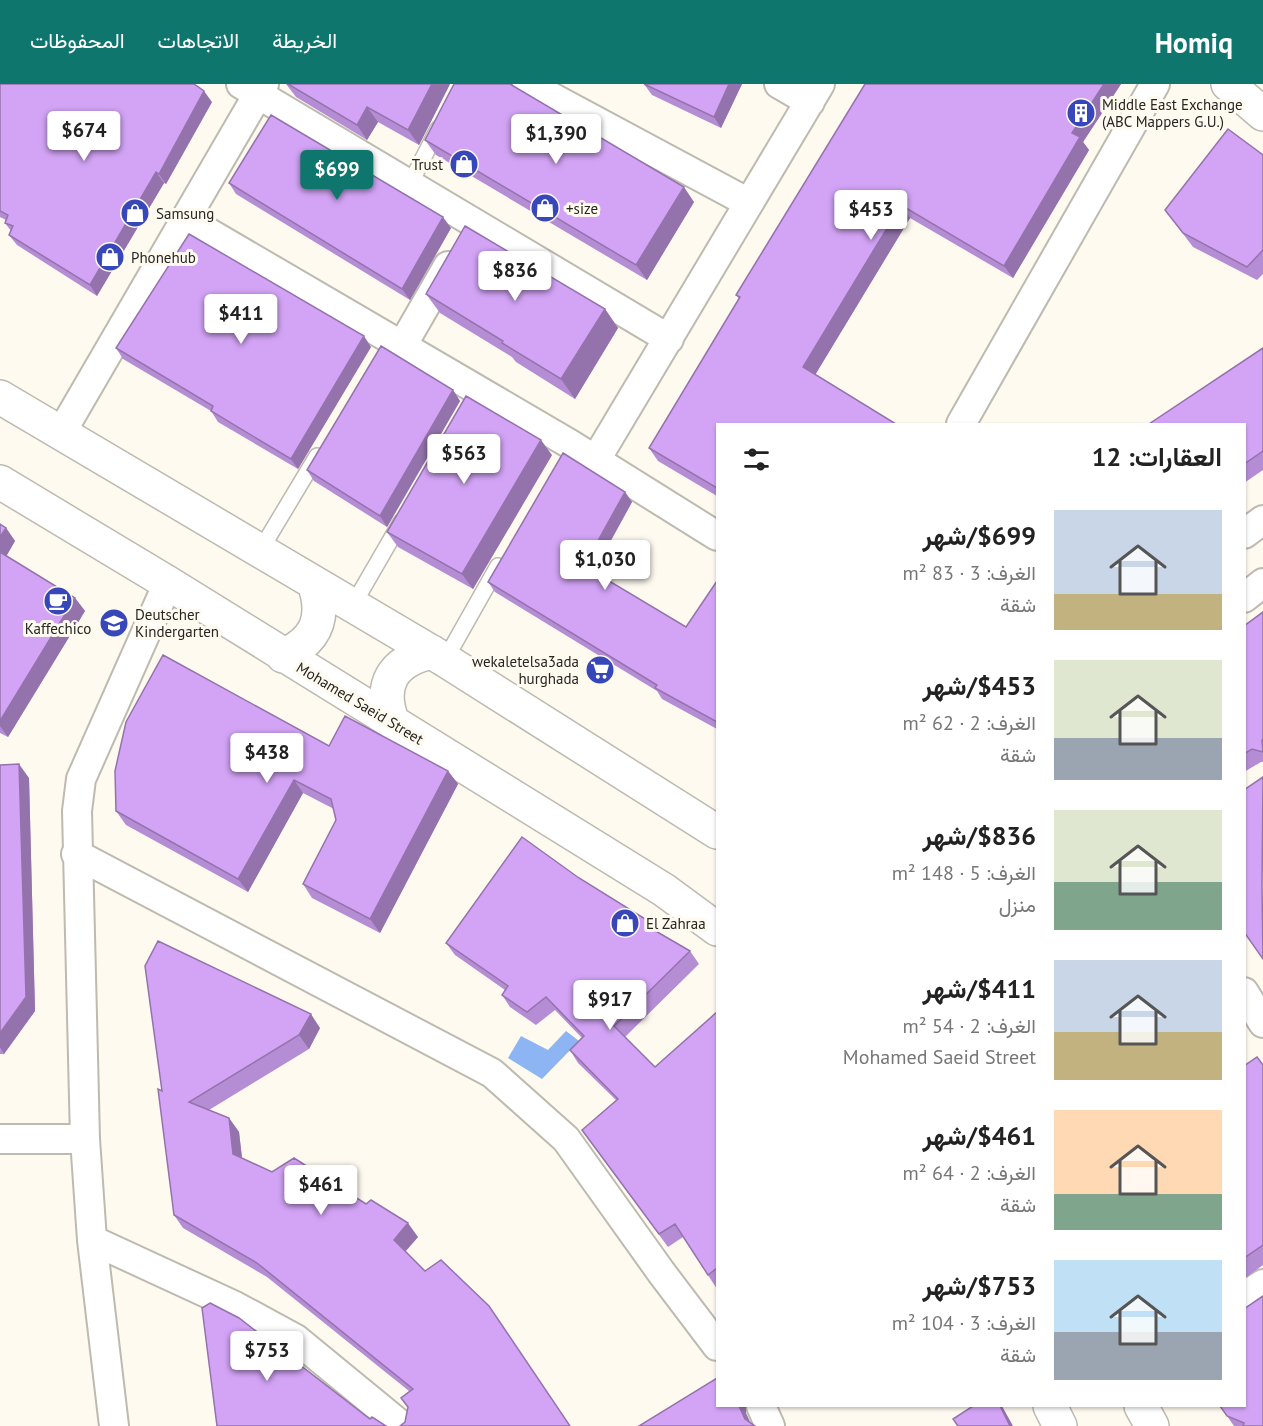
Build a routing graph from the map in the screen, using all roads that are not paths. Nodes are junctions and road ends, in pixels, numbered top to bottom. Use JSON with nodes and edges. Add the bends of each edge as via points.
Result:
{"nodes":[{"id":1,"x":527,"y":84,"type":"edge"},
{"id":2,"x":779,"y":84,"type":"edge"},
{"id":3,"x":1155,"y":84,"type":"edge"},
{"id":4,"x":1228,"y":84,"type":"edge"},
{"id":5,"x":254,"y":87,"type":"edge"},
{"id":6,"x":815,"y":93,"type":"edge"},
{"id":7,"x":446,"y":114,"type":"edge"},
{"id":8,"x":1263,"y":114,"type":"edge"},
{"id":9,"x":410,"y":184,"type":"junction"},
{"id":10,"x":749,"y":203,"type":"junction"},
{"id":11,"x":187,"y":220,"type":"junction"},
{"id":12,"x":473,"y":222,"type":"junction"},
{"id":13,"x":669,"y":339,"type":"junction"},
{"id":14,"x":391,"y":343,"type":"junction"},
{"id":15,"x":0,"y":397,"type":"edge"},
{"id":16,"x":962,"y":423,"type":"edge"},
{"id":17,"x":61,"y":433,"type":"junction"},
{"id":18,"x":325,"y":442,"type":"edge"},
{"id":19,"x":595,"y":461,"type":"junction"},
{"id":20,"x":0,"y":482,"type":"edge"},
{"id":21,"x":411,"y":504,"type":"edge"},
{"id":22,"x":1263,"y":520,"type":"edge"},
{"id":23,"x":1246,"y":533,"type":"edge"},
{"id":24,"x":716,"y":535,"type":"edge"},
{"id":25,"x":507,"y":550,"type":"edge"},
{"id":26,"x":260,"y":551,"type":"junction"},
{"id":27,"x":168,"y":583,"type":"junction"},
{"id":28,"x":314,"y":583,"type":"junction"},
{"id":29,"x":1263,"y":583,"type":"edge"},
{"id":30,"x":1246,"y":596,"type":"edge"},
{"id":31,"x":353,"y":605,"type":"junction"},
{"id":32,"x":283,"y":656,"type":"junction"},
{"id":33,"x":439,"y":656,"type":"junction"},
{"id":34,"x":393,"y":723,"type":"junction"},
{"id":35,"x":715,"y":827,"type":"edge"},
{"id":36,"x":76,"y":854,"type":"junction"},
{"id":37,"x":716,"y":928,"type":"edge"},
{"id":38,"x":1246,"y":995,"type":"edge"},
{"id":39,"x":1263,"y":1023,"type":"edge"},
{"id":40,"x":0,"y":1139,"type":"edge"},
{"id":41,"x":85,"y":1139,"type":"junction"},
{"id":42,"x":92,"y":1240,"type":"junction"},
{"id":43,"x":1263,"y":1284,"type":"edge"},
{"id":44,"x":1246,"y":1295,"type":"edge"},
{"id":45,"x":716,"y":1345,"type":"edge"},
{"id":46,"x":761,"y":1407,"type":"edge"},
{"id":47,"x":1050,"y":1407,"type":"edge"},
{"id":48,"x":1142,"y":1407,"type":"edge"},
{"id":49,"x":114,"y":1426,"type":"edge"},
{"id":50,"x":402,"y":1426,"type":"edge"},
{"id":51,"x":770,"y":1426,"type":"edge"},
{"id":52,"x":1060,"y":1426,"type":"edge"},
{"id":53,"x":1152,"y":1426,"type":"edge"}],
"edges":[{"from":1,"to":10,"type":"street"},
{"from":2,"to":6,"type":"street"},
{"from":3,"to":16,"type":"street"},
{"from":4,"to":8,"type":"street"},
{"from":5,"to":9,"type":"street"},
{"from":5,"to":11,"type":"street"},
{"from":6,"to":10,"type":"street"},
{"from":7,"to":9,"type":"lane"},
{"from":9,"to":12,"type":"street"},
{"from":10,"to":13,"type":"street"},
{"from":11,"to":14,"type":"street"},
{"from":11,"to":17,"type":"street"},
{"from":12,"to":13,"type":"street"},
{"from":12,"to":14,"type":"street"},
{"from":13,"to":19,"type":"street"},
{"from":14,"to":19,"type":"street"},
{"from":15,"to":17,"type":"street"},
{"from":17,"to":26,"type":"street"},
{"from":18,"to":26,"type":"lane"},
{"from":19,"to":24,"type":"street"},
{"from":20,"to":27,"type":"street","name":"Mohamed Saeid Street"},
{"from":21,"to":31,"type":"lane"},
{"from":22,"to":23,"type":"street"},
{"from":25,"to":33,"type":"lane"},
{"from":26,"to":28,"type":"street"},
{"from":27,"to":32,"type":"street","name":"Mohamed Saeid Street"},
{"from":27,"to":36,"type":"street","via":[[81,779]]},
{"from":28,"to":31,"type":"street"},
{"from":28,"to":32,"type":"street","via":[[320,600],[320,618],[300,648]]},
{"from":29,"to":30,"type":"street"},
{"from":31,"to":33,"type":"street"},
{"from":32,"to":34,"type":"street","name":"Mohamed Saeid Street"},
{"from":33,"to":34,"type":"street","via":[[413,656],[397,668],[388,685],[386,705]]},
{"from":33,"to":35,"type":"street"},
{"from":34,"to":37,"type":"street","name":"Mohamed Saeid Street","via":[[664,890]]},
{"from":36,"to":41,"type":"street"},
{"from":36,"to":45,"type":"street","via":[[492,1073],[566,1139]]},
{"from":38,"to":39,"type":"street"},
{"from":40,"to":41,"type":"street"},
{"from":41,"to":42,"type":"street"},
{"from":42,"to":49,"type":"street"},
{"from":42,"to":50,"type":"street","via":[[235,1306],[296,1339]]},
{"from":43,"to":44,"type":"street"},
{"from":46,"to":51,"type":"street"},
{"from":47,"to":52,"type":"street"},
{"from":48,"to":53,"type":"street"}]}
